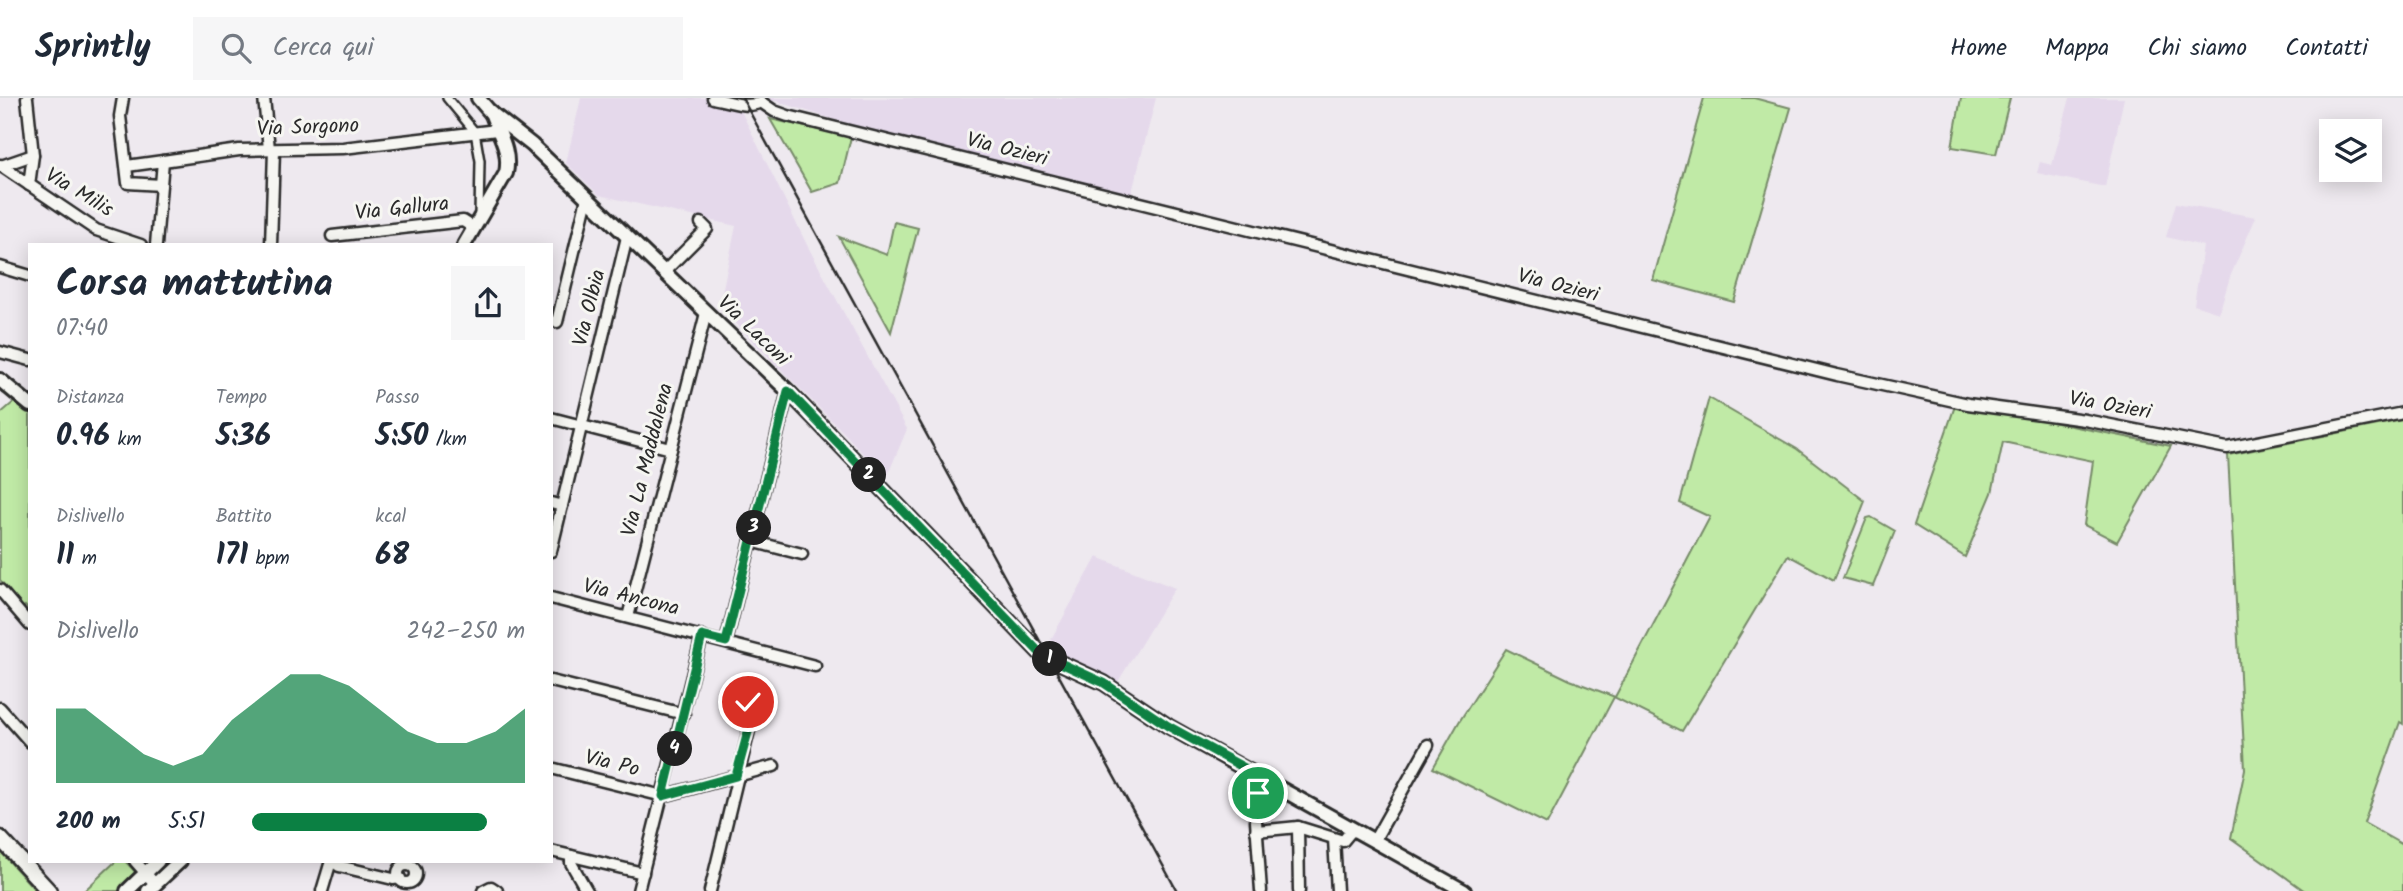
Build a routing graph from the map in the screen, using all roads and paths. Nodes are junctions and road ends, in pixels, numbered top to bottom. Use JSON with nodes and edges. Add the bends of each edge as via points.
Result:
{"nodes":[{"id":1,"x":27,"y":98,"type":"edge"},
{"id":2,"x":123,"y":98,"type":"edge"},
{"id":3,"x":264,"y":98,"type":"edge"},
{"id":4,"x":447,"y":98,"type":"edge"},
{"id":5,"x":478,"y":98,"type":"edge"},
{"id":6,"x":713,"y":98,"type":"edge"},
{"id":7,"x":762,"y":100,"type":"edge"},
{"id":8,"x":491,"y":112,"type":"junction"},
{"id":9,"x":497,"y":130,"type":"junction"},
{"id":10,"x":475,"y":132,"type":"junction"},
{"id":11,"x":527,"y":141,"type":"junction"},
{"id":12,"x":272,"y":150,"type":"junction"},
{"id":13,"x":33,"y":155,"type":"junction"},
{"id":14,"x":163,"y":161,"type":"junction"},
{"id":15,"x":509,"y":162,"type":"junction"},
{"id":16,"x":0,"y":166,"type":"edge"},
{"id":17,"x":127,"y":166,"type":"junction"},
{"id":18,"x":29,"y":185,"type":"junction"},
{"id":19,"x":161,"y":186,"type":"junction"},
{"id":20,"x":587,"y":198,"type":"junction"},
{"id":21,"x":701,"y":223,"type":"dead end"},
{"id":22,"x":477,"y":224,"type":"junction"},
{"id":23,"x":332,"y":236,"type":"dead end"},
{"id":24,"x":627,"y":237,"type":"junction"},
{"id":25,"x":135,"y":243,"type":"edge"},
{"id":26,"x":156,"y":243,"type":"edge"},
{"id":27,"x":271,"y":243,"type":"edge"},
{"id":28,"x":465,"y":243,"type":"edge"},
{"id":29,"x":0,"y":267,"type":"edge"},
{"id":30,"x":664,"y":272,"type":"junction"},
{"id":31,"x":28,"y":275,"type":"edge"},
{"id":32,"x":706,"y":313,"type":"junction"},
{"id":33,"x":557,"y":322,"type":"dead end"},
{"id":34,"x":0,"y":352,"type":"edge"},
{"id":35,"x":28,"y":359,"type":"edge"},
{"id":36,"x":0,"y":380,"type":"edge"},
{"id":37,"x":788,"y":391,"type":"junction"},
{"id":38,"x":28,"y":403,"type":"edge"},
{"id":39,"x":2403,"y":413,"type":"edge"},
{"id":40,"x":553,"y":419,"type":"edge"},
{"id":41,"x":582,"y":426,"type":"junction"},
{"id":42,"x":671,"y":449,"type":"junction"},
{"id":43,"x":557,"y":505,"type":"edge"},
{"id":44,"x":553,"y":536,"type":"edge"},
{"id":45,"x":751,"y":541,"type":"junction"},
{"id":46,"x":802,"y":554,"type":"dead end"},
{"id":47,"x":0,"y":590,"type":"edge"},
{"id":48,"x":553,"y":598,"type":"edge"},
{"id":49,"x":628,"y":617,"type":"junction"},
{"id":50,"x":28,"y":623,"type":"edge"},
{"id":51,"x":702,"y":636,"type":"junction"},
{"id":52,"x":726,"y":642,"type":"junction"},
{"id":53,"x":815,"y":666,"type":"dead end"},
{"id":54,"x":553,"y":681,"type":"edge"},
{"id":55,"x":752,"y":702,"type":"dead end"},
{"id":56,"x":0,"y":708,"type":"edge"},
{"id":57,"x":684,"y":714,"type":"junction"},
{"id":58,"x":28,"y":739,"type":"edge"},
{"id":59,"x":1428,"y":745,"type":"dead end"},
{"id":60,"x":774,"y":766,"type":"dead end"},
{"id":61,"x":553,"y":768,"type":"edge"},
{"id":62,"x":736,"y":776,"type":"junction"},
{"id":63,"x":1261,"y":777,"type":"junction"},
{"id":64,"x":663,"y":796,"type":"junction"},
{"id":65,"x":1298,"y":827,"type":"junction"},
{"id":66,"x":1353,"y":829,"type":"junction"},
{"id":67,"x":1256,"y":831,"type":"junction"},
{"id":68,"x":0,"y":838,"type":"edge"},
{"id":69,"x":1334,"y":839,"type":"junction"},
{"id":70,"x":1374,"y":841,"type":"junction"},
{"id":71,"x":553,"y":852,"type":"edge"},
{"id":72,"x":571,"y":856,"type":"junction"},
{"id":73,"x":137,"y":863,"type":"edge"},
{"id":74,"x":156,"y":863,"type":"edge"},
{"id":75,"x":178,"y":863,"type":"edge"},
{"id":76,"x":330,"y":863,"type":"edge"},
{"id":77,"x":334,"y":863,"type":"edge"},
{"id":78,"x":146,"y":873,"type":"junction"},
{"id":79,"x":643,"y":873,"type":"junction"},
{"id":80,"x":400,"y":878,"type":"dead end"},
{"id":81,"x":152,"y":887,"type":"edge"},
{"id":82,"x":48,"y":891,"type":"edge"},
{"id":83,"x":127,"y":891,"type":"edge"},
{"id":84,"x":322,"y":891,"type":"edge"},
{"id":85,"x":483,"y":891,"type":"edge"},
{"id":86,"x":497,"y":891,"type":"edge"},
{"id":87,"x":587,"y":891,"type":"edge"},
{"id":88,"x":638,"y":891,"type":"edge"},
{"id":89,"x":710,"y":891,"type":"edge"},
{"id":90,"x":1261,"y":891,"type":"edge"},
{"id":91,"x":1299,"y":891,"type":"edge"},
{"id":92,"x":1337,"y":891,"type":"edge"},
{"id":93,"x":1464,"y":891,"type":"edge"}],
"edges":[{"from":1,"to":13,"type":"street"},
{"from":2,"to":17,"type":"street","via":[[120,116]]},
{"from":3,"to":12,"type":"street"},
{"from":4,"to":10,"type":"street"},
{"from":5,"to":8,"type":"street","name":"Via Laconi"},
{"from":6,"to":7,"type":"street","name":"Via Ozieri","via":[[756,105]]},
{"from":7,"to":39,"type":"street","name":"Via Ozieri","via":[[788,116],[1968,404],[2085,420],[2227,448]]},
{"from":8,"to":9,"type":"street"},
{"from":8,"to":11,"type":"street","name":"Via Laconi"},
{"from":9,"to":10,"type":"street","name":"Via Sorgono"},
{"from":9,"to":15,"type":"street"},
{"from":10,"to":12,"type":"street","name":"Via Sorgono","via":[[343,148]]},
{"from":10,"to":22,"type":"street","via":[[480,161]]},
{"from":11,"to":15,"type":"street"},
{"from":11,"to":20,"type":"street","name":"Via Laconi"},
{"from":12,"to":14,"type":"street","name":"Via Sorgono"},
{"from":12,"to":27,"type":"street"},
{"from":13,"to":16,"type":"street"},
{"from":13,"to":18,"type":"street"},
{"from":14,"to":17,"type":"street","name":"Via Sorgono"},
{"from":14,"to":19,"type":"street"},
{"from":15,"to":22,"type":"street"},
{"from":16,"to":18,"type":"street","name":"Via Milis"},
{"from":17,"to":19,"type":"street","via":[[128,183]]},
{"from":18,"to":25,"type":"street","name":"Via Milis","via":[[96,230]]},
{"from":19,"to":26,"type":"street"},
{"from":20,"to":24,"type":"street","name":"Via Laconi"},
{"from":20,"to":33,"type":"street"},
{"from":21,"to":30,"type":"street","via":[[707,229]]},
{"from":22,"to":23,"type":"street","name":"Via Gallura","via":[[463,221]]},
{"from":22,"to":28,"type":"street"},
{"from":24,"to":30,"type":"street","name":"Via Laconi"},
{"from":24,"to":41,"type":"street","name":"Via Olbia"},
{"from":29,"to":31,"type":"street"},
{"from":30,"to":32,"type":"street","name":"Via Laconi"},
{"from":32,"to":37,"type":"street","name":"Via Laconi"},
{"from":32,"to":42,"type":"street","name":"Via La Maddalena"},
{"from":34,"to":35,"type":"street"},
{"from":36,"to":38,"type":"street"},
{"from":37,"to":45,"type":"street"},
{"from":37,"to":63,"type":"street","name":"Via Laconi","via":[[1041,654],[1104,683],[1168,726]]},
{"from":40,"to":41,"type":"street"},
{"from":41,"to":42,"type":"street"},
{"from":41,"to":43,"type":"street","name":"Via Olbia"},
{"from":42,"to":49,"type":"street","name":"Via La Maddalena"},
{"from":43,"to":44,"type":"street","name":"Via Olbia"},
{"from":45,"to":46,"type":"street"},
{"from":45,"to":52,"type":"street"},
{"from":47,"to":50,"type":"street"},
{"from":48,"to":49,"type":"street","name":"Via Ancona"},
{"from":49,"to":51,"type":"street","name":"Via Ancona"},
{"from":51,"to":52,"type":"street","name":"Via Ancona"},
{"from":51,"to":57,"type":"street"},
{"from":52,"to":53,"type":"street","name":"Via Ancona"},
{"from":54,"to":57,"type":"street"},
{"from":55,"to":62,"type":"street","via":[[754,710]]},
{"from":56,"to":58,"type":"street"},
{"from":57,"to":64,"type":"street"},
{"from":59,"to":70,"type":"street"},
{"from":60,"to":62,"type":"street"},
{"from":61,"to":64,"type":"street","name":"Via Po"},
{"from":62,"to":64,"type":"street"},
{"from":62,"to":89,"type":"street"},
{"from":63,"to":66,"type":"street","name":"Via Laconi"},
{"from":63,"to":67,"type":"street"},
{"from":64,"to":79,"type":"street"},
{"from":65,"to":67,"type":"street"},
{"from":65,"to":69,"type":"street"},
{"from":65,"to":91,"type":"street"},
{"from":66,"to":69,"type":"street","via":[[1343,841]]},
{"from":66,"to":70,"type":"street","name":"Via Laconi"},
{"from":67,"to":90,"type":"street"},
{"from":68,"to":82,"type":"main road"},
{"from":69,"to":92,"type":"street"},
{"from":70,"to":93,"type":"street","name":"Via Laconi"},
{"from":71,"to":72,"type":"street"},
{"from":72,"to":79,"type":"street"},
{"from":72,"to":87,"type":"street"},
{"from":73,"to":78,"type":"street"},
{"from":74,"to":78,"type":"street"},
{"from":75,"to":81,"type":"street"},
{"from":76,"to":84,"type":"street"},
{"from":77,"to":80,"type":"street"},
{"from":78,"to":81,"type":"street"},
{"from":78,"to":83,"type":"street"},
{"from":79,"to":88,"type":"street"},
{"from":85,"to":86,"type":"street","via":[[491,887]]}]}
